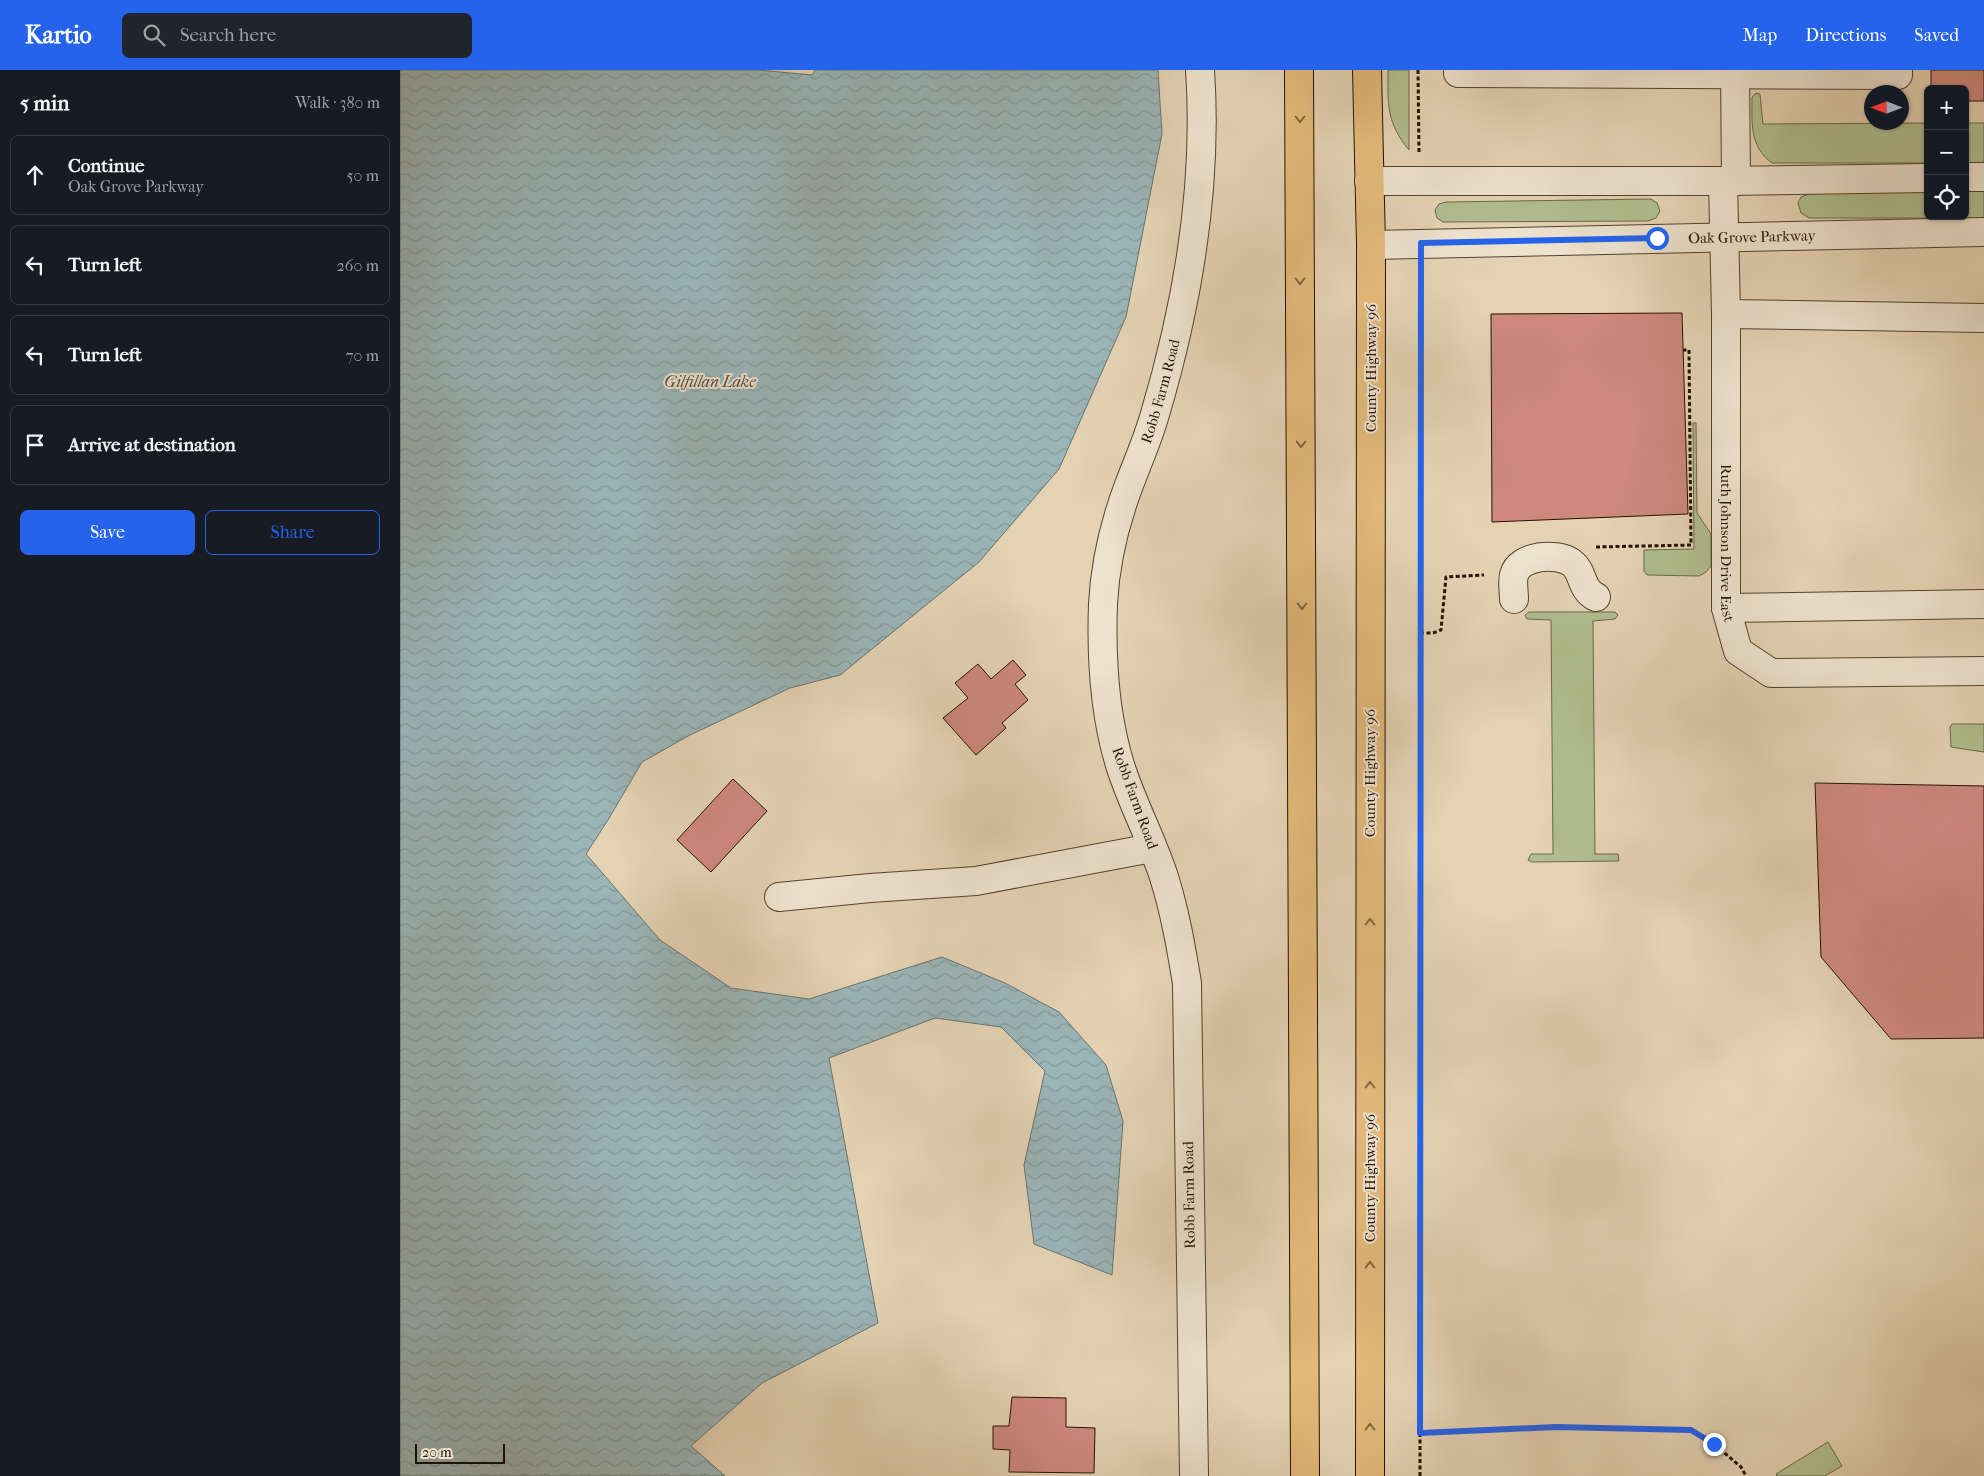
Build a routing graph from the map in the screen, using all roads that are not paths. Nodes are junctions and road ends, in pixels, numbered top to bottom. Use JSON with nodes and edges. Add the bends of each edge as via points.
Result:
{"nodes":[{"id":1,"x":1200,"y":70,"type":"edge"},
{"id":2,"x":1300,"y":70,"type":"edge"},
{"id":3,"x":1367,"y":70,"type":"edge"},
{"id":4,"x":1898,"y":70,"type":"edge"},
{"id":5,"x":1735,"y":72,"type":"edge"},
{"id":6,"x":1458,"y":73,"type":"dead end"},
{"id":7,"x":1969,"y":177,"type":"edge"},
{"id":8,"x":1984,"y":177,"type":"edge"},
{"id":9,"x":1924,"y":178,"type":"edge"},
{"id":10,"x":1729,"y":181,"type":"junction"},
{"id":11,"x":1369,"y":182,"type":"junction"},
{"id":12,"x":1984,"y":232,"type":"edge"},
{"id":13,"x":1723,"y":237,"type":"junction"},
{"id":14,"x":1371,"y":245,"type":"junction"},
{"id":15,"x":1726,"y":314,"type":"junction"},
{"id":16,"x":1984,"y":318,"type":"edge"},
{"id":17,"x":1514,"y":598,"type":"dead end"},
{"id":18,"x":1596,"y":598,"type":"dead end"},
{"id":19,"x":1984,"y":604,"type":"edge"},
{"id":20,"x":1726,"y":608,"type":"junction"},
{"id":21,"x":1984,"y":670,"type":"edge"},
{"id":22,"x":1152,"y":848,"type":"junction"},
{"id":23,"x":779,"y":898,"type":"dead end"},
{"id":24,"x":1194,"y":1476,"type":"edge"},
{"id":25,"x":1305,"y":1476,"type":"edge"},
{"id":26,"x":1370,"y":1476,"type":"edge"}],
"edges":[{"from":1,"to":22,"type":"street","name":"Robb Farm Road","via":[[1200,183],[1190,270],[1173,356],[1113,540],[1103,602],[1102,657],[1108,712],[1120,766]]},
{"from":2,"to":25,"type":"main road","one_way":true},
{"from":3,"to":11,"type":"main road","name":"County Highway 96"},
{"from":4,"to":5,"type":"street","via":[[1898,75]]},
{"from":5,"to":6,"type":"street"},
{"from":5,"to":10,"type":"street","name":"Ruth Johnson Drive East"},
{"from":7,"to":8,"type":"street"},
{"from":9,"to":10,"type":"street"},
{"from":10,"to":11,"type":"street"},
{"from":10,"to":13,"type":"street","name":"Ruth Johnson Drive East"},
{"from":11,"to":14,"type":"main road","name":"County Highway 96"},
{"from":12,"to":13,"type":"street","name":"Oak Grove Parkway"},
{"from":13,"to":14,"type":"street","name":"Oak Grove Parkway"},
{"from":13,"to":15,"type":"street","name":"Ruth Johnson Drive East"},
{"from":26,"to":14,"type":"main road","name":"County Highway 96","one_way":true},
{"from":15,"to":16,"type":"street"},
{"from":15,"to":20,"type":"street","name":"Ruth Johnson Drive East"},
{"from":17,"to":18,"type":"street","via":[[1514,575],[1521,564],[1530,559],[1558,558],[1572,563],[1583,586]]},
{"from":19,"to":20,"type":"street"},
{"from":20,"to":21,"type":"street","name":"Ruth Johnson Drive East","via":[[1738,651],[1771,673]]},
{"from":22,"to":23,"type":"street","via":[[976,881]]},
{"from":22,"to":24,"type":"street","name":"Robb Farm Road","via":[[1164,875],[1178,926],[1187,983]]}]}
